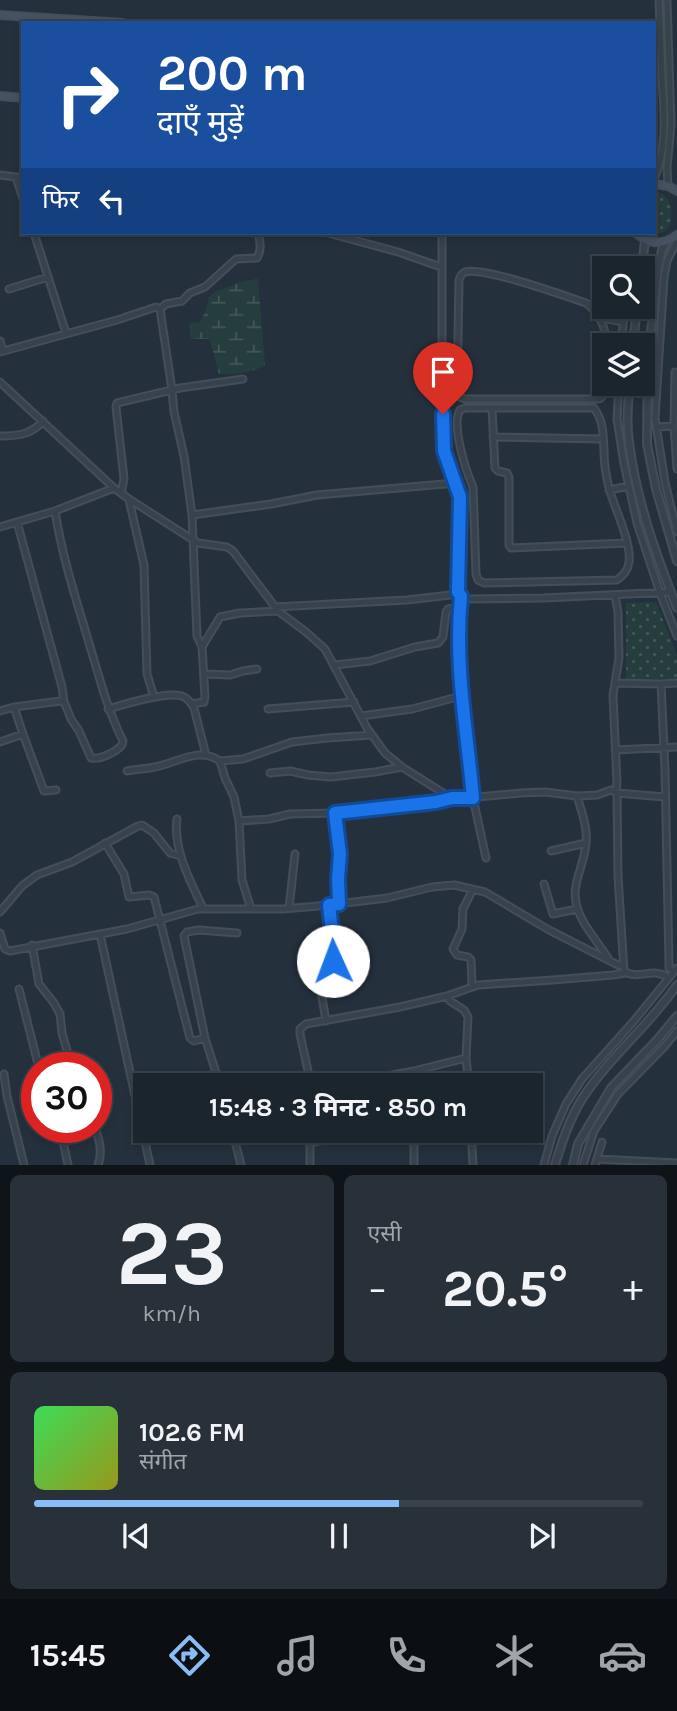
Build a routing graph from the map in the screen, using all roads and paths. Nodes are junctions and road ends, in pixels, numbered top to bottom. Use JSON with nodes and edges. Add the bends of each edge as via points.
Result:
{"nodes":[{"id":1,"x":661,"y":0,"type":"edge"},
{"id":2,"x":0,"y":15,"type":"edge"},
{"id":3,"x":68,"y":20,"type":"edge"},
{"id":4,"x":86,"y":21,"type":"edge"},
{"id":5,"x":0,"y":96,"type":"edge"},
{"id":6,"x":21,"y":98,"type":"edge"},
{"id":7,"x":0,"y":175,"type":"edge"},
{"id":8,"x":656,"y":176,"type":"edge"},
{"id":9,"x":19,"y":177,"type":"edge"},
{"id":10,"x":656,"y":183,"type":"edge"},
{"id":11,"x":668,"y":186,"type":"junction"},
{"id":12,"x":677,"y":191,"type":"edge"},
{"id":13,"x":35,"y":235,"type":"edge"},
{"id":14,"x":258,"y":235,"type":"edge"},
{"id":15,"x":336,"y":235,"type":"edge"},
{"id":16,"x":442,"y":235,"type":"edge"},
{"id":17,"x":639,"y":235,"type":"edge"},
{"id":18,"x":645,"y":240,"type":"junction"},
{"id":19,"x":673,"y":241,"type":"edge"},
{"id":20,"x":643,"y":256,"type":"edge"},
{"id":21,"x":441,"y":267,"type":"junction"},
{"id":22,"x":48,"y":277,"type":"junction"},
{"id":23,"x":9,"y":289,"type":"dead end"},
{"id":24,"x":160,"y":309,"type":"junction"},
{"id":25,"x":592,"y":309,"type":"edge"},
{"id":26,"x":610,"y":319,"type":"edge"},
{"id":27,"x":623,"y":321,"type":"joint"},
{"id":28,"x":66,"y":333,"type":"junction"},
{"id":29,"x":622,"y":333,"type":"edge"},
{"id":30,"x":651,"y":333,"type":"edge"},
{"id":31,"x":0,"y":341,"type":"edge"},
{"id":32,"x":655,"y":348,"type":"edge"},
{"id":33,"x":660,"y":348,"type":"junction"},
{"id":34,"x":2,"y":351,"type":"edge"},
{"id":35,"x":675,"y":372,"type":"dead end"},
{"id":36,"x":243,"y":379,"type":"dead end"},
{"id":37,"x":0,"y":382,"type":"edge"},
{"id":38,"x":172,"y":390,"type":"junction"},
{"id":39,"x":603,"y":396,"type":"edge"},
{"id":40,"x":618,"y":396,"type":"edge"},
{"id":41,"x":629,"y":396,"type":"edge"},
{"id":42,"x":648,"y":396,"type":"edge"},
{"id":43,"x":492,"y":408,"type":"junction"},
{"id":44,"x":676,"y":418,"type":"edge"},
{"id":45,"x":43,"y":421,"type":"junction"},
{"id":46,"x":674,"y":426,"type":"junction"},
{"id":47,"x":656,"y":427,"type":"junction"},
{"id":48,"x":0,"y":436,"type":"edge"},
{"id":49,"x":493,"y":438,"type":"junction"},
{"id":50,"x":603,"y":439,"type":"junction"},
{"id":51,"x":677,"y":469,"type":"edge"},
{"id":52,"x":457,"y":483,"type":"junction"},
{"id":53,"x":629,"y":486,"type":"junction"},
{"id":54,"x":114,"y":488,"type":"junction"},
{"id":55,"x":609,"y":490,"type":"junction"},
{"id":56,"x":121,"y":493,"type":"junction"},
{"id":57,"x":129,"y":499,"type":"junction"},
{"id":58,"x":55,"y":511,"type":"junction"},
{"id":59,"x":192,"y":515,"type":"junction"},
{"id":60,"x":17,"y":522,"type":"junction"},
{"id":61,"x":0,"y":527,"type":"edge"},
{"id":62,"x":677,"y":532,"type":"edge"},
{"id":63,"x":194,"y":541,"type":"junction"},
{"id":64,"x":626,"y":543,"type":"junction"},
{"id":65,"x":677,"y":562,"type":"edge"},
{"id":66,"x":671,"y":592,"type":"junction"},
{"id":67,"x":660,"y":593,"type":"junction"},
{"id":68,"x":460,"y":595,"type":"junction"},
{"id":69,"x":615,"y":595,"type":"junction"},
{"id":70,"x":460,"y":607,"type":"junction"},
{"id":71,"x":677,"y":608,"type":"edge"},
{"id":72,"x":277,"y":609,"type":"junction"},
{"id":73,"x":677,"y":636,"type":"edge"},
{"id":74,"x":202,"y":647,"type":"junction"},
{"id":75,"x":335,"y":665,"type":"junction"},
{"id":76,"x":257,"y":669,"type":"dead end"},
{"id":77,"x":204,"y":674,"type":"junction"},
{"id":78,"x":615,"y":683,"type":"junction"},
{"id":79,"x":677,"y":683,"type":"edge"},
{"id":80,"x":661,"y":684,"type":"junction"},
{"id":81,"x":461,"y":696,"type":"junction"},
{"id":82,"x":154,"y":697,"type":"junction"},
{"id":83,"x":64,"y":702,"type":"junction"},
{"id":84,"x":354,"y":702,"type":"junction"},
{"id":85,"x":192,"y":704,"type":"junction"},
{"id":86,"x":14,"y":707,"type":"junction"},
{"id":87,"x":108,"y":709,"type":"junction"},
{"id":88,"x":268,"y":709,"type":"dead end"},
{"id":89,"x":0,"y":711,"type":"edge"},
{"id":90,"x":362,"y":716,"type":"junction"},
{"id":91,"x":23,"y":734,"type":"junction"},
{"id":92,"x":372,"y":735,"type":"junction"},
{"id":93,"x":0,"y":741,"type":"edge"},
{"id":94,"x":663,"y":747,"type":"junction"},
{"id":95,"x":677,"y":747,"type":"edge"},
{"id":96,"x":615,"y":750,"type":"junction"},
{"id":97,"x":206,"y":755,"type":"junction"},
{"id":98,"x":220,"y":761,"type":"junction"},
{"id":99,"x":402,"y":767,"type":"junction"},
{"id":100,"x":127,"y":771,"type":"dead end"},
{"id":101,"x":270,"y":773,"type":"dead end"},
{"id":102,"x":56,"y":790,"type":"dead end"},
{"id":103,"x":616,"y":793,"type":"junction"},
{"id":104,"x":577,"y":796,"type":"junction"},
{"id":105,"x":665,"y":797,"type":"junction"},
{"id":106,"x":452,"y":798,"type":"junction"},
{"id":107,"x":473,"y":798,"type":"junction"},
{"id":108,"x":335,"y":813,"type":"junction"},
{"id":109,"x":177,"y":819,"type":"dead end"},
{"id":110,"x":239,"y":821,"type":"junction"},
{"id":111,"x":105,"y":843,"type":"junction"},
{"id":112,"x":586,"y":843,"type":"junction"},
{"id":113,"x":551,"y":851,"type":"dead end"},
{"id":114,"x":295,"y":854,"type":"dead end"},
{"id":115,"x":181,"y":856,"type":"junction"},
{"id":116,"x":486,"y":858,"type":"dead end"},
{"id":117,"x":544,"y":884,"type":"dead end"},
{"id":118,"x":473,"y":889,"type":"junction"},
{"id":119,"x":339,"y":904,"type":"junction"},
{"id":120,"x":329,"y":905,"type":"junction"},
{"id":121,"x":203,"y":908,"type":"junction"},
{"id":122,"x":289,"y":908,"type":"junction"},
{"id":123,"x":251,"y":909,"type":"junction"},
{"id":124,"x":577,"y":909,"type":"junction"},
{"id":125,"x":0,"y":912,"type":"edge"},
{"id":126,"x":159,"y":919,"type":"junction"},
{"id":127,"x":1,"y":933,"type":"edge"},
{"id":128,"x":237,"y":933,"type":"dead end"},
{"id":129,"x":100,"y":934,"type":"junction"},
{"id":130,"x":32,"y":945,"type":"junction"},
{"id":131,"x":610,"y":960,"type":"junction"},
{"id":132,"x":624,"y":970,"type":"junction"},
{"id":133,"x":676,"y":970,"type":"edge"},
{"id":134,"x":669,"y":978,"type":"junction"},
{"id":135,"x":677,"y":985,"type":"edge"},
{"id":136,"x":472,"y":986,"type":"junction"},
{"id":137,"x":19,"y":989,"type":"dead end"},
{"id":138,"x":447,"y":996,"type":"junction"},
{"id":139,"x":677,"y":1016,"type":"edge"},
{"id":140,"x":326,"y":1021,"type":"junction"},
{"id":141,"x":677,"y":1031,"type":"edge"},
{"id":142,"x":205,"y":1038,"type":"junction"},
{"id":143,"x":35,"y":1052,"type":"edge"},
{"id":144,"x":67,"y":1052,"type":"edge"},
{"id":145,"x":466,"y":1058,"type":"junction"},
{"id":146,"x":414,"y":1071,"type":"joint"},
{"id":147,"x":216,"y":1073,"type":"edge"},
{"id":148,"x":309,"y":1073,"type":"edge"},
{"id":149,"x":403,"y":1073,"type":"edge"},
{"id":150,"x":468,"y":1073,"type":"edge"},
{"id":151,"x":4,"y":1074,"type":"dead end"},
{"id":152,"x":602,"y":1142,"type":"dead end"},
{"id":153,"x":63,"y":1143,"type":"edge"},
{"id":154,"x":99,"y":1143,"type":"edge"},
{"id":155,"x":235,"y":1143,"type":"edge"},
{"id":156,"x":310,"y":1143,"type":"edge"},
{"id":157,"x":414,"y":1143,"type":"edge"},
{"id":158,"x":472,"y":1143,"type":"edge"},
{"id":159,"x":596,"y":1162,"type":"edge"},
{"id":160,"x":677,"y":1163,"type":"edge"},
{"id":161,"x":24,"y":1165,"type":"edge"},
{"id":162,"x":68,"y":1165,"type":"edge"},
{"id":163,"x":98,"y":1165,"type":"edge"},
{"id":164,"x":150,"y":1165,"type":"edge"},
{"id":165,"x":241,"y":1165,"type":"edge"},
{"id":166,"x":310,"y":1165,"type":"edge"},
{"id":167,"x":414,"y":1165,"type":"edge"},
{"id":168,"x":473,"y":1165,"type":"edge"},
{"id":169,"x":544,"y":1165,"type":"edge"},
{"id":170,"x":555,"y":1165,"type":"edge"},
{"id":171,"x":573,"y":1165,"type":"edge"},
{"id":172,"x":583,"y":1165,"type":"edge"}],
"edges":[{"from":1,"to":8,"type":"street","via":[[664,113]]},
{"from":1,"to":11,"type":"street","via":[[671,125]]},
{"from":2,"to":3,"type":"main road"},
{"from":3,"to":4,"type":"main road"},
{"from":5,"to":6,"type":"main road"},
{"from":7,"to":9,"type":"street"},
{"from":10,"to":11,"type":"main road"},
{"from":11,"to":12,"type":"main road"},
{"from":13,"to":22,"type":"street"},
{"from":14,"to":24,"type":"street","via":[[257,258],[236,259],[205,287]]},
{"from":15,"to":21,"type":"street"},
{"from":16,"to":21,"type":"street"},
{"from":17,"to":18,"type":"main road"},
{"from":18,"to":19,"type":"main road"},
{"from":18,"to":20,"type":"street"},
{"from":19,"to":30,"type":"street","via":[[662,250]]},
{"from":19,"to":33,"type":"street","via":[[666,264]]},
{"from":21,"to":52,"type":"street","via":[[443,444]]},
{"from":22,"to":23,"type":"street"},
{"from":22,"to":28,"type":"street"},
{"from":24,"to":28,"type":"street"},
{"from":24,"to":38,"type":"street"},
{"from":25,"to":39,"type":"street","via":[[490,273],[464,273],[458,284],[457,392],[466,399]]},
{"from":26,"to":27,"type":"street"},
{"from":27,"to":29,"type":"street"},
{"from":28,"to":34,"type":"street"},
{"from":31,"to":34,"type":"street"},
{"from":32,"to":33,"type":"street"},
{"from":33,"to":47,"type":"street"},
{"from":35,"to":44,"type":"street"},
{"from":36,"to":38,"type":"street"},
{"from":37,"to":45,"type":"street"},
{"from":38,"to":56,"type":"street","via":[[116,405],[124,479]]},
{"from":38,"to":59,"type":"street"},
{"from":40,"to":53,"type":"street","via":[[617,419]]},
{"from":41,"to":66,"type":"street","via":[[631,461],[652,542]]},
{"from":42,"to":65,"type":"street","via":[[647,444]]},
{"from":43,"to":49,"type":"street"},
{"from":43,"to":50,"type":"street","via":[[592,408],[600,417]]},
{"from":43,"to":64,"type":"street","via":[[465,408],[457,417],[473,487],[478,580],[617,580],[629,565]]},
{"from":44,"to":46,"type":"street"},
{"from":45,"to":48,"type":"street","via":[[22,435]]},
{"from":45,"to":54,"type":"street"},
{"from":46,"to":47,"type":"street"},
{"from":46,"to":51,"type":"street"},
{"from":47,"to":62,"type":"street"},
{"from":49,"to":50,"type":"street"},
{"from":49,"to":64,"type":"street","via":[[495,468],[509,477],[511,548]]},
{"from":50,"to":55,"type":"street"},
{"from":52,"to":59,"type":"street","via":[[317,495]]},
{"from":52,"to":68,"type":"street"},
{"from":53,"to":55,"type":"street"},
{"from":53,"to":67,"type":"street"},
{"from":54,"to":56,"type":"street"},
{"from":54,"to":58,"type":"street"},
{"from":55,"to":64,"type":"street"},
{"from":56,"to":57,"type":"street"},
{"from":57,"to":63,"type":"street"},
{"from":57,"to":82,"type":"street","via":[[143,560],[147,674]]},
{"from":58,"to":60,"type":"street"},
{"from":58,"to":87,"type":"street"},
{"from":59,"to":63,"type":"street"},
{"from":60,"to":61,"type":"street"},
{"from":60,"to":83,"type":"street"},
{"from":63,"to":72,"type":"street","via":[[230,549]]},
{"from":63,"to":74,"type":"street","via":[[197,636]]},
{"from":66,"to":67,"type":"street"},
{"from":66,"to":71,"type":"street"},
{"from":67,"to":69,"type":"street"},
{"from":67,"to":73,"type":"street"},
{"from":68,"to":69,"type":"street","via":[[466,599]]},
{"from":68,"to":70,"type":"street"},
{"from":68,"to":72,"type":"street"},
{"from":69,"to":78,"type":"street","via":[[619,658]]},
{"from":70,"to":75,"type":"street","via":[[446,612],[438,643]]},
{"from":70,"to":81,"type":"street"},
{"from":72,"to":74,"type":"street","via":[[220,617]]},
{"from":72,"to":75,"type":"street","via":[[323,646]]},
{"from":74,"to":77,"type":"street"},
{"from":75,"to":84,"type":"street"},
{"from":76,"to":77,"type":"street"},
{"from":77,"to":85,"type":"street","via":[[205,701]]},
{"from":78,"to":80,"type":"street"},
{"from":78,"to":96,"type":"street"},
{"from":79,"to":80,"type":"street"},
{"from":80,"to":94,"type":"street"},
{"from":81,"to":90,"type":"street"},
{"from":81,"to":107,"type":"street"},
{"from":82,"to":85,"type":"street","via":[[182,696]]},
{"from":82,"to":87,"type":"street"},
{"from":83,"to":86,"type":"street"},
{"from":83,"to":87,"type":"street","via":[[93,759],[122,745]]},
{"from":84,"to":88,"type":"street"},
{"from":84,"to":90,"type":"street"},
{"from":85,"to":97,"type":"street"},
{"from":86,"to":89,"type":"street"},
{"from":86,"to":91,"type":"street"},
{"from":90,"to":92,"type":"street"},
{"from":91,"to":93,"type":"street"},
{"from":91,"to":102,"type":"street","via":[[44,791]]},
{"from":92,"to":98,"type":"street","via":[[292,742],[243,759]]},
{"from":92,"to":99,"type":"street"},
{"from":94,"to":95,"type":"street"},
{"from":94,"to":96,"type":"street"},
{"from":94,"to":105,"type":"street"},
{"from":96,"to":103,"type":"street"},
{"from":97,"to":98,"type":"street"},
{"from":97,"to":100,"type":"street"},
{"from":98,"to":110,"type":"street"},
{"from":99,"to":101,"type":"street","via":[[331,777]]},
{"from":99,"to":106,"type":"street"},
{"from":103,"to":104,"type":"street"},
{"from":103,"to":105,"type":"street"},
{"from":103,"to":132,"type":"street"},
{"from":104,"to":107,"type":"street","via":[[533,793]]},
{"from":104,"to":112,"type":"street"},
{"from":105,"to":133,"type":"street","via":[[669,964]]},
{"from":106,"to":107,"type":"street"},
{"from":106,"to":108,"type":"street"},
{"from":107,"to":116,"type":"street"},
{"from":108,"to":110,"type":"street"},
{"from":108,"to":119,"type":"street"},
{"from":109,"to":115,"type":"street"},
{"from":110,"to":123,"type":"street","via":[[242,880]]},
{"from":111,"to":115,"type":"street","via":[[142,825],[170,853]]},
{"from":111,"to":125,"type":"street","via":[[37,875]]},
{"from":111,"to":126,"type":"street","via":[[124,874],[128,896],[154,897]]},
{"from":112,"to":113,"type":"street"},
{"from":112,"to":124,"type":"street","via":[[577,876]]},
{"from":114,"to":122,"type":"street"},
{"from":115,"to":121,"type":"street"},
{"from":117,"to":124,"type":"street","via":[[553,914]]},
{"from":118,"to":119,"type":"street","via":[[436,887]]},
{"from":118,"to":131,"type":"street"},
{"from":118,"to":136,"type":"street","via":[[453,949],[471,960]]},
{"from":119,"to":120,"type":"street"},
{"from":120,"to":122,"type":"street"},
{"from":120,"to":140,"type":"street","via":[[335,957],[317,967]]},
{"from":121,"to":123,"type":"street"},
{"from":121,"to":126,"type":"street"},
{"from":122,"to":123,"type":"street"},
{"from":124,"to":131,"type":"street"},
{"from":126,"to":129,"type":"street"},
{"from":126,"to":142,"type":"street","via":[[190,1038]]},
{"from":127,"to":130,"type":"street","via":[[7,950]]},
{"from":128,"to":142,"type":"street","via":[[199,930],[184,936]]},
{"from":129,"to":130,"type":"street"},
{"from":129,"to":164,"type":"street"},
{"from":130,"to":144,"type":"street","via":[[39,984],[60,1014]]},
{"from":131,"to":132,"type":"street"},
{"from":132,"to":134,"type":"street","via":[[660,972]]},
{"from":132,"to":136,"type":"street","via":[[613,975]]},
{"from":133,"to":134,"type":"street"},
{"from":134,"to":169,"type":"street","via":[[582,1079],[566,1104]]},
{"from":135,"to":170,"type":"street","via":[[583,1099]]},
{"from":136,"to":138,"type":"street"},
{"from":137,"to":143,"type":"street"},
{"from":138,"to":140,"type":"street"},
{"from":138,"to":145,"type":"street","via":[[468,1017]]},
{"from":139,"to":171,"type":"street","via":[[611,1088],[578,1144]]},
{"from":140,"to":148,"type":"street","via":[[300,1029]]},
{"from":141,"to":172,"type":"street","via":[[618,1094],[594,1131]]},
{"from":142,"to":147,"type":"street"},
{"from":145,"to":146,"type":"street"},
{"from":145,"to":150,"type":"street"},
{"from":146,"to":149,"type":"street"},
{"from":151,"to":161,"type":"street"},
{"from":152,"to":159,"type":"street"},
{"from":153,"to":162,"type":"street"},
{"from":154,"to":163,"type":"street"},
{"from":155,"to":165,"type":"street"},
{"from":156,"to":166,"type":"street"},
{"from":157,"to":167,"type":"street"},
{"from":158,"to":168,"type":"street"},
{"from":159,"to":160,"type":"street"}]}
